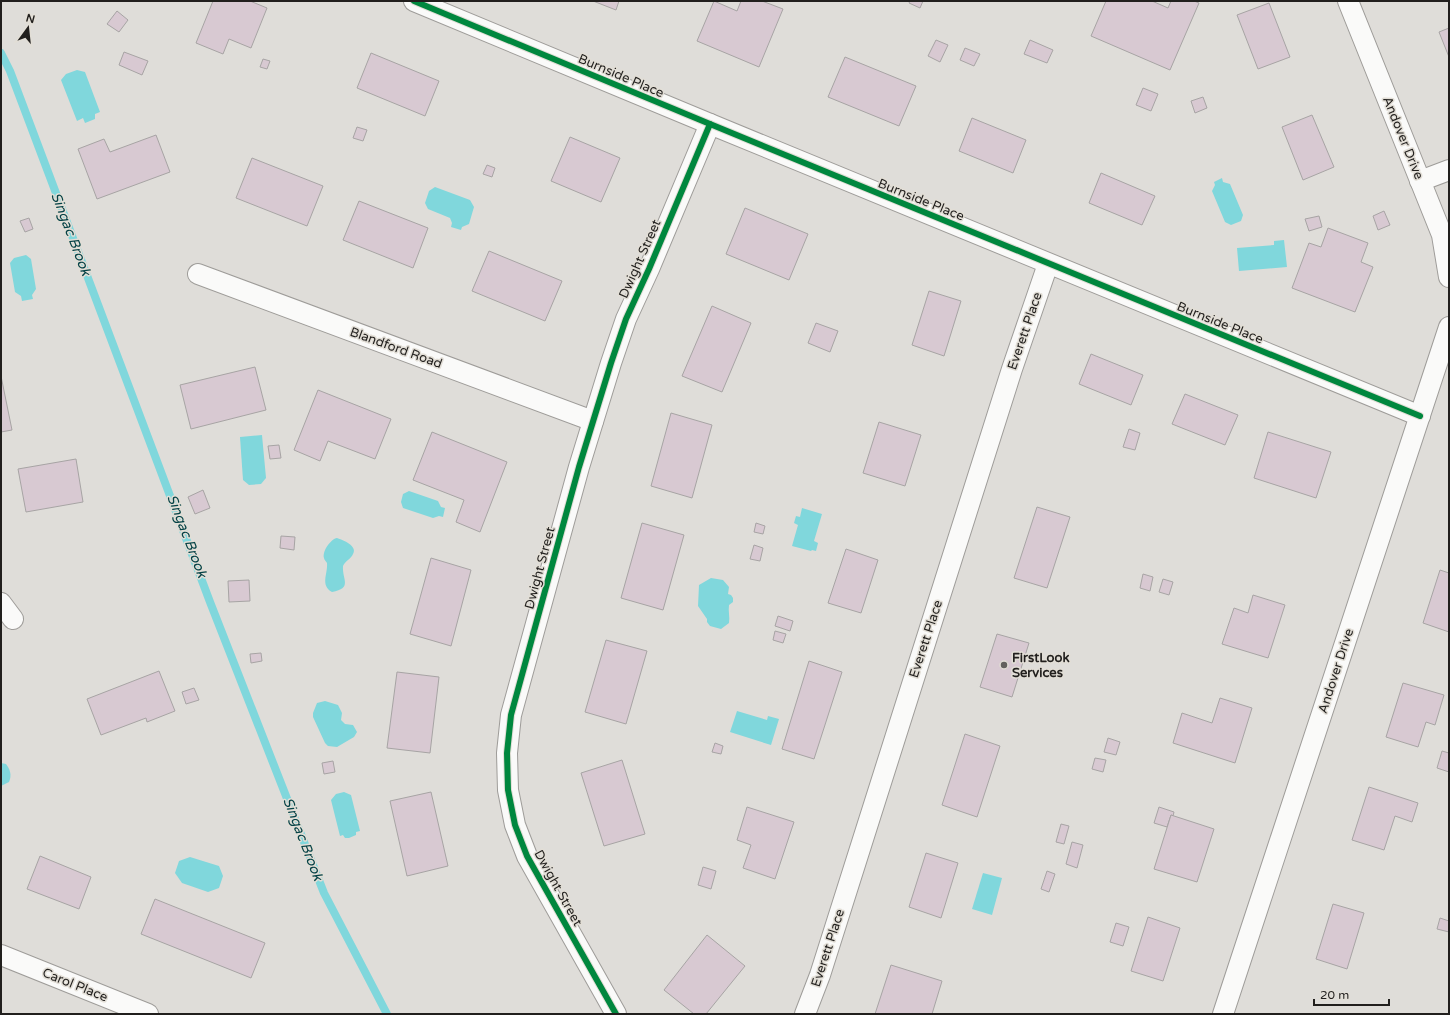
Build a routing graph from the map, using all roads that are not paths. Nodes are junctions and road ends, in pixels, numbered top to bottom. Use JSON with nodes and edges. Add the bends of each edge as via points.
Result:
{"nodes":[{"id":1,"x":414,"y":1,"type":"edge"},
{"id":2,"x":1348,"y":1,"type":"edge"},
{"id":3,"x":710,"y":124,"type":"junction"},
{"id":4,"x":1449,"y":170,"type":"edge"},
{"id":5,"x":1420,"y":181,"type":"junction"},
{"id":6,"x":1048,"y":264,"type":"junction"},
{"id":7,"x":198,"y":274,"type":"dead end"},
{"id":8,"x":1449,"y":277,"type":"edge"},
{"id":9,"x":1449,"y":327,"type":"edge"},
{"id":10,"x":1420,"y":416,"type":"junction"},
{"id":11,"x":593,"y":421,"type":"junction"},
{"id":12,"x":1,"y":603,"type":"edge"},
{"id":13,"x":13,"y":619,"type":"dead end"},
{"id":14,"x":1,"y":955,"type":"edge"},
{"id":15,"x":148,"y":1014,"type":"edge"},
{"id":16,"x":616,"y":1014,"type":"edge"},
{"id":17,"x":805,"y":1014,"type":"edge"},
{"id":18,"x":1222,"y":1014,"type":"edge"}],
"edges":[{"from":1,"to":3,"type":"street","name":"Burnside Place"},
{"from":2,"to":5,"type":"street","name":"Andover Drive"},
{"from":3,"to":6,"type":"street","name":"Burnside Place"},
{"from":3,"to":11,"type":"street","name":"Dwight Street","via":[[626,319]]},
{"from":4,"to":5,"type":"street"},
{"from":5,"to":8,"type":"street","name":"Andover Drive","via":[[1442,235]]},
{"from":6,"to":10,"type":"street","name":"Burnside Place"},
{"from":6,"to":17,"type":"street","name":"Everett Place","via":[[1012,369],[820,975]]},
{"from":7,"to":11,"type":"street","name":"Blandford Road"},
{"from":9,"to":10,"type":"street","name":"Andover Drive"},
{"from":10,"to":18,"type":"street","name":"Andover Drive"},
{"from":11,"to":16,"type":"street","name":"Dwight Street","via":[[511,716],[507,753],[508,790],[515,825],[527,856]]},
{"from":12,"to":13,"type":"street"},
{"from":14,"to":15,"type":"street","name":"Carol Place"}]}
